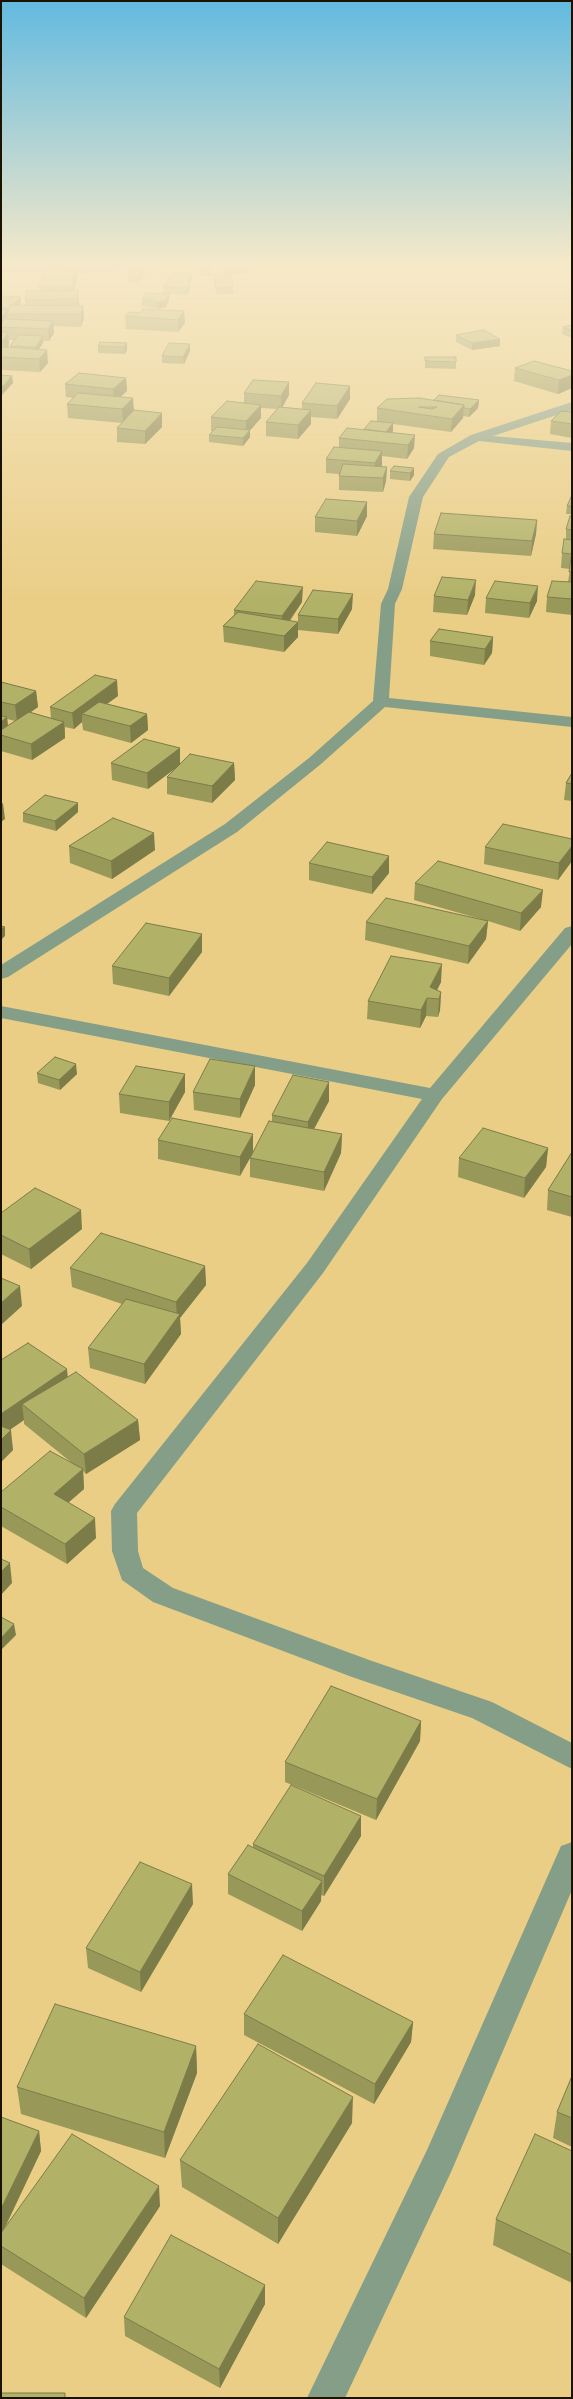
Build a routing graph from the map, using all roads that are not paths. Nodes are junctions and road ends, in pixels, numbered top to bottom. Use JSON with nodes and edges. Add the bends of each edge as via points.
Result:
{"nodes":[{"id":1,"x":572,"y":406,"type":"edge"},
{"id":2,"x":475,"y":438,"type":"junction"},
{"id":3,"x":572,"y":447,"type":"edge"},
{"id":4,"x":381,"y":702,"type":"junction"},
{"id":5,"x":572,"y":722,"type":"edge"},
{"id":6,"x":572,"y":932,"type":"edge"},
{"id":7,"x":1,"y":973,"type":"edge"},
{"id":8,"x":1,"y":1012,"type":"edge"},
{"id":9,"x":435,"y":1095,"type":"junction"},
{"id":10,"x":572,"y":1757,"type":"edge"},
{"id":11,"x":572,"y":1855,"type":"edge"},
{"id":12,"x":326,"y":2398,"type":"edge"}],
"edges":[{"from":1,"to":2,"type":"street"},
{"from":2,"to":3,"type":"street"},
{"from":2,"to":4,"type":"street","via":[[444,454],[416,497],[395,589],[388,604]]},
{"from":4,"to":5,"type":"street"},
{"from":4,"to":7,"type":"street","via":[[315,761],[231,828]]},
{"from":6,"to":9,"type":"street"},
{"from":8,"to":9,"type":"street"},
{"from":9,"to":10,"type":"street","via":[[315,1268],[124,1511],[125,1551],[131,1573],[163,1595],[362,1669],[482,1710]]},
{"from":11,"to":12,"type":"street","via":[[439,2161]]}]}
